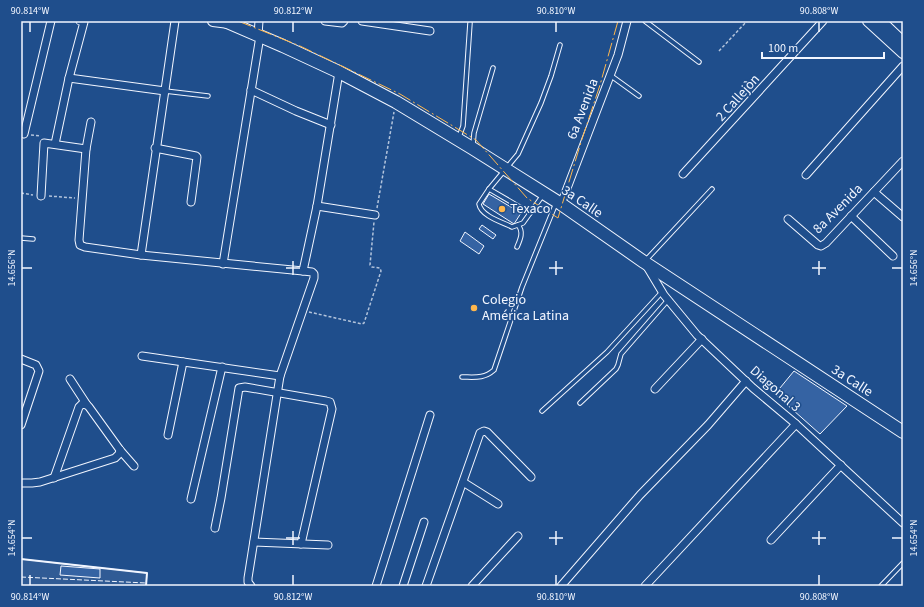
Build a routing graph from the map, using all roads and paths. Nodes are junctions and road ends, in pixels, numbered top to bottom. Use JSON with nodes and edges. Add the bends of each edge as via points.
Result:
{"nodes":[{"id":1,"x":51,"y":21,"type":"edge"},
{"id":2,"x":80,"y":21,"type":"edge"},
{"id":3,"x":175,"y":21,"type":"edge"},
{"id":4,"x":213,"y":21,"type":"edge"},
{"id":5,"x":259,"y":21,"type":"edge"},
{"id":6,"x":325,"y":21,"type":"edge"},
{"id":7,"x":344,"y":21,"type":"edge"},
{"id":8,"x":362,"y":21,"type":"edge"},
{"id":9,"x":627,"y":21,"type":"edge"},
{"id":10,"x":645,"y":21,"type":"edge"},
{"id":11,"x":747,"y":21,"type":"edge"},
{"id":12,"x":823,"y":21,"type":"edge"},
{"id":13,"x":868,"y":21,"type":"edge"},
{"id":14,"x":881,"y":21,"type":"edge"},
{"id":15,"x":227,"y":22,"type":"edge"},
{"id":16,"x":470,"y":23,"type":"dead end"},
{"id":17,"x":818,"y":27,"type":"joint"},
{"id":18,"x":430,"y":31,"type":"dead end"},
{"id":19,"x":259,"y":35,"type":"junction"},
{"id":20,"x":807,"y":38,"type":"joint"},
{"id":21,"x":902,"y":44,"type":"edge"},
{"id":22,"x":560,"y":45,"type":"dead end"},
{"id":23,"x":719,"y":51,"type":"dead end"},
{"id":24,"x":699,"y":62,"type":"dead end"},
{"id":25,"x":903,"y":66,"type":"edge"},
{"id":26,"x":493,"y":68,"type":"dead end"},
{"id":27,"x":339,"y":72,"type":"junction"},
{"id":28,"x":610,"y":75,"type":"junction"},
{"id":29,"x":69,"y":78,"type":"junction"},
{"id":30,"x":251,"y":90,"type":"junction"},
{"id":31,"x":165,"y":91,"type":"junction"},
{"id":32,"x":208,"y":96,"type":"dead end"},
{"id":33,"x":639,"y":96,"type":"dead end"},
{"id":34,"x":396,"y":102,"type":"junction"},
{"id":35,"x":91,"y":122,"type":"dead end"},
{"id":36,"x":331,"y":125,"type":"junction"},
{"id":37,"x":24,"y":134,"type":"joint"},
{"id":38,"x":458,"y":139,"type":"junction"},
{"id":39,"x":44,"y":143,"type":"junction"},
{"id":40,"x":55,"y":144,"type":"junction"},
{"id":41,"x":156,"y":148,"type":"junction"},
{"id":42,"x":472,"y":148,"type":"junction"},
{"id":43,"x":86,"y":149,"type":"junction"},
{"id":44,"x":702,"y":154,"type":"joint"},
{"id":45,"x":901,"y":166,"type":"edge"},
{"id":46,"x":506,"y":170,"type":"junction"},
{"id":47,"x":683,"y":174,"type":"dead end"},
{"id":48,"x":806,"y":175,"type":"dead end"},
{"id":49,"x":490,"y":189,"type":"junction"},
{"id":50,"x":712,"y":189,"type":"dead end"},
{"id":51,"x":874,"y":192,"type":"junction"},
{"id":52,"x":21,"y":193,"type":"edge"},
{"id":53,"x":544,"y":194,"type":"junction"},
{"id":54,"x":41,"y":196,"type":"junction"},
{"id":55,"x":83,"y":198,"type":"junction"},
{"id":56,"x":191,"y":202,"type":"dead end"},
{"id":57,"x":559,"y":203,"type":"junction"},
{"id":58,"x":317,"y":206,"type":"junction"},
{"id":59,"x":530,"y":213,"type":"junction"},
{"id":60,"x":375,"y":215,"type":"junction"},
{"id":61,"x":851,"y":216,"type":"junction"},
{"id":62,"x":903,"y":217,"type":"edge"},
{"id":63,"x":788,"y":220,"type":"dead end"},
{"id":64,"x":518,"y":225,"type":"junction"},
{"id":65,"x":21,"y":238,"type":"edge"},
{"id":66,"x":33,"y":239,"type":"dead end"},
{"id":67,"x":517,"y":247,"type":"dead end"},
{"id":68,"x":141,"y":255,"type":"junction"},
{"id":69,"x":893,"y":256,"type":"dead end"},
{"id":70,"x":644,"y":262,"type":"junction"},
{"id":71,"x":223,"y":264,"type":"junction"},
{"id":72,"x":303,"y":271,"type":"junction"},
{"id":73,"x":662,"y":292,"type":"junction"},
{"id":74,"x":668,"y":300,"type":"junction"},
{"id":75,"x":302,"y":311,"type":"junction"},
{"id":76,"x":702,"y":339,"type":"junction"},
{"id":77,"x":142,"y":356,"type":"dead end"},
{"id":78,"x":21,"y":359,"type":"edge"},
{"id":79,"x":183,"y":362,"type":"junction"},
{"id":80,"x":222,"y":367,"type":"junction"},
{"id":81,"x":280,"y":376,"type":"junction"},
{"id":82,"x":462,"y":376,"type":"dead end"},
{"id":83,"x":70,"y":379,"type":"dead end"},
{"id":84,"x":746,"y":381,"type":"junction"},
{"id":85,"x":655,"y":389,"type":"dead end"},
{"id":86,"x":277,"y":393,"type":"junction"},
{"id":87,"x":580,"y":403,"type":"dead end"},
{"id":88,"x":86,"y":405,"type":"junction"},
{"id":89,"x":542,"y":411,"type":"dead end"},
{"id":90,"x":23,"y":414,"type":"edge"},
{"id":91,"x":430,"y":415,"type":"dead end"},
{"id":92,"x":796,"y":424,"type":"junction"},
{"id":93,"x":21,"y":425,"type":"edge"},
{"id":94,"x":903,"y":432,"type":"edge"},
{"id":95,"x":168,"y":435,"type":"dead end"},
{"id":96,"x":120,"y":450,"type":"junction"},
{"id":97,"x":134,"y":466,"type":"dead end"},
{"id":98,"x":841,"y":466,"type":"junction"},
{"id":99,"x":531,"y":477,"type":"dead end"},
{"id":100,"x":54,"y":478,"type":"junction"},
{"id":101,"x":463,"y":482,"type":"junction"},
{"id":102,"x":21,"y":483,"type":"edge"},
{"id":103,"x":192,"y":499,"type":"dead end"},
{"id":104,"x":498,"y":504,"type":"dead end"},
{"id":105,"x":424,"y":522,"type":"dead end"},
{"id":106,"x":903,"y":524,"type":"edge"},
{"id":107,"x":215,"y":528,"type":"dead end"},
{"id":108,"x":518,"y":536,"type":"dead end"},
{"id":109,"x":771,"y":540,"type":"dead end"},
{"id":110,"x":254,"y":542,"type":"junction"},
{"id":111,"x":301,"y":544,"type":"junction"},
{"id":112,"x":328,"y":545,"type":"dead end"},
{"id":113,"x":903,"y":562,"type":"edge"},
{"id":114,"x":251,"y":586,"type":"edge"},
{"id":115,"x":376,"y":586,"type":"edge"},
{"id":116,"x":403,"y":586,"type":"edge"},
{"id":117,"x":426,"y":586,"type":"edge"},
{"id":118,"x":472,"y":586,"type":"edge"},
{"id":119,"x":561,"y":586,"type":"edge"},
{"id":120,"x":645,"y":586,"type":"edge"},
{"id":121,"x":881,"y":586,"type":"edge"}],
"edges":[{"from":1,"to":37,"type":"street"},
{"from":2,"to":29,"type":"street","via":[[84,22]]},
{"from":3,"to":31,"type":"street"},
{"from":4,"to":15,"type":"main road","name":"3a Calle"},
{"from":5,"to":19,"type":"street"},
{"from":6,"to":7,"type":"street"},
{"from":8,"to":18,"type":"street"},
{"from":9,"to":28,"type":"street","name":"6a Avenida"},
{"from":10,"to":24,"type":"lane"},
{"from":11,"to":23,"type":"path"},
{"from":12,"to":17,"type":"lane"},
{"from":13,"to":21,"type":"main road"},
{"from":14,"to":21,"type":"main road","via":[[891,28]]},
{"from":15,"to":19,"type":"main road","name":"3a Calle"},
{"from":16,"to":38,"type":"lane","via":[[462,126]]},
{"from":17,"to":20,"type":"street"},
{"from":19,"to":27,"type":"main road","name":"3a Calle"},
{"from":19,"to":30,"type":"street"},
{"from":20,"to":44,"type":"lane","name":"2 Callejòn"},
{"from":22,"to":46,"type":"lane","via":[[541,103],[518,154]]},
{"from":25,"to":48,"type":"street"},
{"from":26,"to":42,"type":"lane"},
{"from":27,"to":34,"type":"main road","name":"3a Calle"},
{"from":27,"to":36,"type":"street"},
{"from":28,"to":33,"type":"lane"},
{"from":28,"to":57,"type":"street","name":"6a Avenida"},
{"from":29,"to":31,"type":"street"},
{"from":29,"to":40,"type":"street"},
{"from":30,"to":36,"type":"street"},
{"from":30,"to":71,"type":"street"},
{"from":31,"to":32,"type":"lane"},
{"from":31,"to":41,"type":"street"},
{"from":34,"to":38,"type":"main road","name":"3a Calle"},
{"from":34,"to":60,"type":"path"},
{"from":35,"to":43,"type":"street"},
{"from":36,"to":58,"type":"street"},
{"from":37,"to":39,"type":"path","via":[[43,136]]},
{"from":38,"to":42,"type":"main road","name":"3a Calle"},
{"from":39,"to":40,"type":"street"},
{"from":39,"to":54,"type":"street"},
{"from":40,"to":43,"type":"street"},
{"from":41,"to":56,"type":"street","via":[[197,157]]},
{"from":41,"to":68,"type":"street"},
{"from":42,"to":46,"type":"main road","name":"3a Calle"},
{"from":43,"to":55,"type":"street"},
{"from":44,"to":47,"type":"street"},
{"from":45,"to":51,"type":"street","name":"8a Avenida"},
{"from":46,"to":49,"type":"lane"},
{"from":46,"to":53,"type":"main road","name":"3a Calle"},
{"from":49,"to":59,"type":"lane"},
{"from":49,"to":64,"type":"lane","via":[[479,204],[480,208],[512,227]]},
{"from":50,"to":70,"type":"lane"},
{"from":51,"to":61,"type":"street","name":"8a Avenida"},
{"from":51,"to":62,"type":"street"},
{"from":52,"to":54,"type":"path"},
{"from":53,"to":57,"type":"main road","name":"3a Calle"},
{"from":53,"to":59,"type":"lane"},
{"from":54,"to":55,"type":"path"},
{"from":55,"to":68,"type":"street","via":[[80,245]]},
{"from":57,"to":70,"type":"main road","name":"3a Calle"},
{"from":57,"to":82,"type":"lane","via":[[522,287],[494,370],[481,377]]},
{"from":58,"to":60,"type":"street"},
{"from":58,"to":72,"type":"street"},
{"from":59,"to":64,"type":"lane","via":[[523,223]]},
{"from":60,"to":75,"type":"path","via":[[370,264],[381,271],[364,323]]},
{"from":61,"to":63,"type":"street","name":"8a Avenida","via":[[821,246]]},
{"from":61,"to":69,"type":"street"},
{"from":64,"to":67,"type":"lane","via":[[521,232]]},
{"from":65,"to":66,"type":"lane"},
{"from":68,"to":71,"type":"street"},
{"from":70,"to":73,"type":"street","name":"Diagonal 3"},
{"from":70,"to":94,"type":"main road","name":"3a Calle"},
{"from":71,"to":72,"type":"street"},
{"from":72,"to":75,"type":"street","via":[[312,272],[314,278]]},
{"from":73,"to":74,"type":"street","name":"Diagonal 3"},
{"from":73,"to":89,"type":"lane","via":[[606,352]]},
{"from":74,"to":76,"type":"street","name":"Diagonal 3"},
{"from":74,"to":87,"type":"lane","via":[[621,354],[616,369]]},
{"from":75,"to":81,"type":"street"},
{"from":76,"to":84,"type":"street","name":"Diagonal 3"},
{"from":76,"to":85,"type":"street"},
{"from":77,"to":79,"type":"street"},
{"from":78,"to":90,"type":"street","via":[[36,365],[40,371]]},
{"from":79,"to":80,"type":"street"},
{"from":79,"to":95,"type":"street"},
{"from":80,"to":81,"type":"street"},
{"from":80,"to":103,"type":"street"},
{"from":81,"to":86,"type":"street"},
{"from":83,"to":88,"type":"street"},
{"from":84,"to":92,"type":"street","name":"Diagonal 3"},
{"from":84,"to":119,"type":"street","via":[[708,425],[640,495]]},
{"from":86,"to":107,"type":"street","via":[[239,388]]},
{"from":86,"to":110,"type":"street"},
{"from":86,"to":111,"type":"street","via":[[326,401],[332,405]]},
{"from":88,"to":96,"type":"street"},
{"from":88,"to":100,"type":"street","via":[[82,404],[79,407]]},
{"from":90,"to":93,"type":"street"},
{"from":91,"to":115,"type":"street"},
{"from":92,"to":98,"type":"street","name":"Diagonal 3"},
{"from":92,"to":120,"type":"street"},
{"from":96,"to":97,"type":"street"},
{"from":96,"to":100,"type":"street","via":[[120,454],[115,458]]},
{"from":98,"to":106,"type":"street","name":"Diagonal 3"},
{"from":98,"to":109,"type":"street"},
{"from":99,"to":101,"type":"street","via":[[484,431],[480,433]]},
{"from":100,"to":102,"type":"street"},
{"from":101,"to":104,"type":"street"},
{"from":101,"to":117,"type":"street"},
{"from":105,"to":116,"type":"street"},
{"from":108,"to":118,"type":"street"},
{"from":110,"to":111,"type":"street"},
{"from":110,"to":114,"type":"street","via":[[248,578]]},
{"from":111,"to":112,"type":"street"},
{"from":113,"to":121,"type":"lane"}]}
